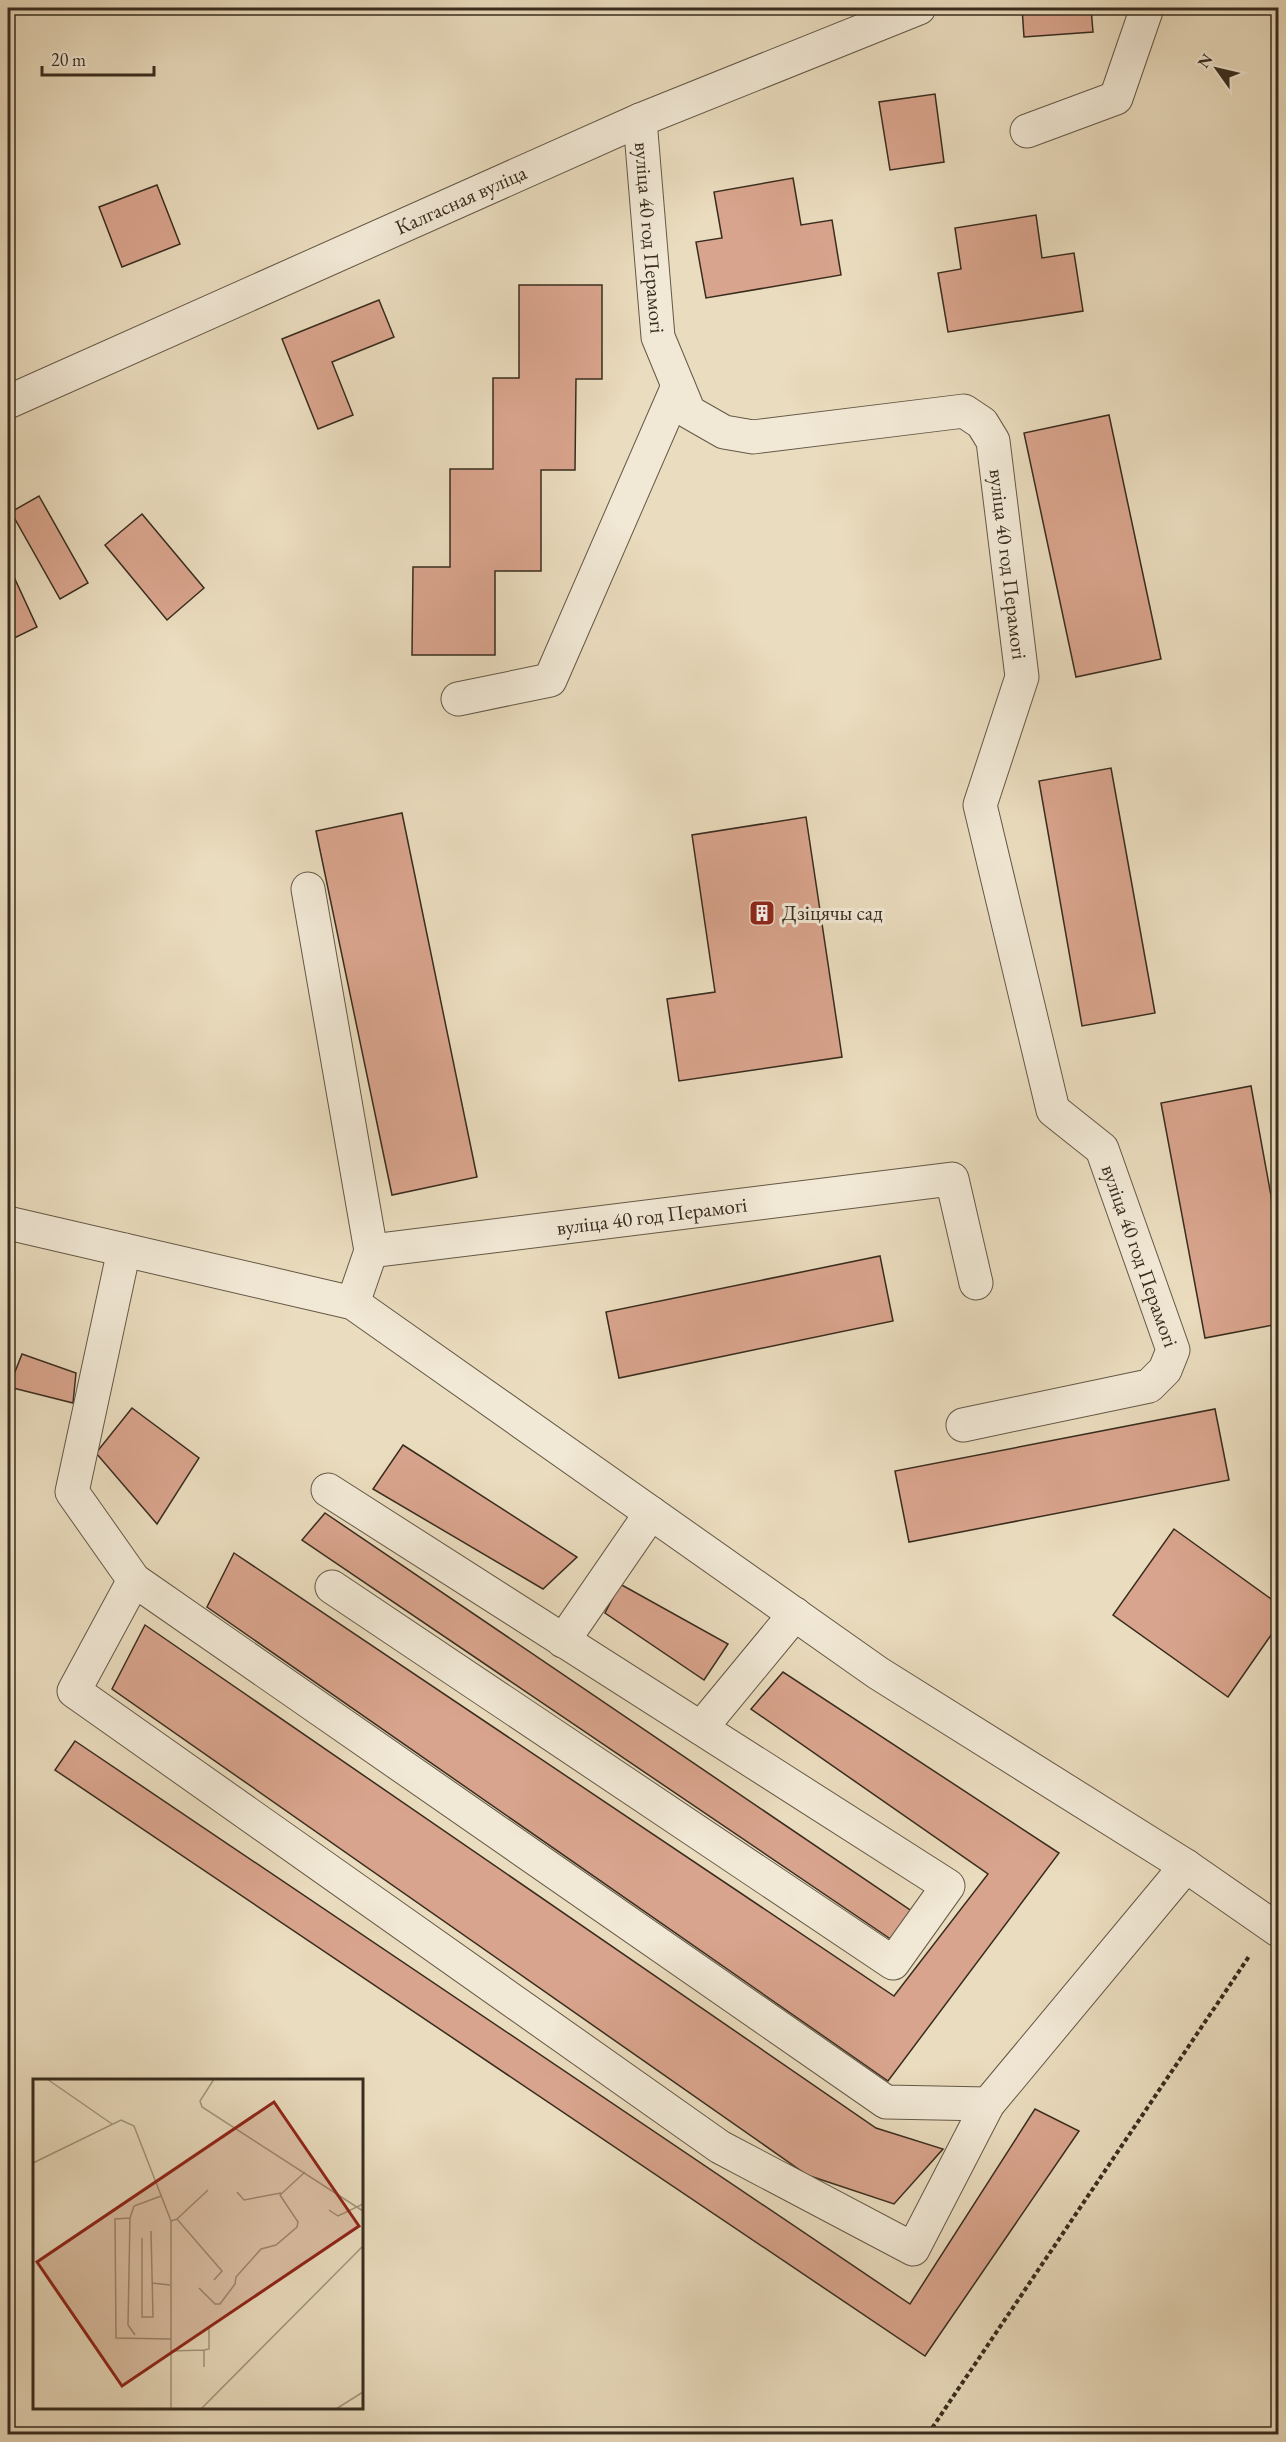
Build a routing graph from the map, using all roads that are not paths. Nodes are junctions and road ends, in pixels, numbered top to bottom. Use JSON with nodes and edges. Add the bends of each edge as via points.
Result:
{"nodes":[{"id":1,"x":919,"y":8,"type":"edge"},
{"id":2,"x":1147,"y":8,"type":"edge"},
{"id":3,"x":640,"y":120,"type":"junction"},
{"id":4,"x":1027,"y":131,"type":"dead end"},
{"id":5,"x":678,"y":386,"type":"junction"},
{"id":6,"x":8,"y":402,"type":"edge"},
{"id":7,"x":458,"y":699,"type":"dead end"},
{"id":8,"x":308,"y":889,"type":"dead end"},
{"id":9,"x":8,"y":1223,"type":"edge"},
{"id":10,"x":124,"y":1250,"type":"junction"},
{"id":11,"x":370,"y":1251,"type":"junction"},
{"id":12,"x":976,"y":1283,"type":"dead end"},
{"id":13,"x":353,"y":1303,"type":"junction"},
{"id":14,"x":963,"y":1425,"type":"dead end"},
{"id":15,"x":328,"y":1490,"type":"dead end"},
{"id":16,"x":651,"y":1513,"type":"junction"},
{"id":17,"x":134,"y":1580,"type":"junction"},
{"id":18,"x":332,"y":1587,"type":"dead end"},
{"id":19,"x":795,"y":1614,"type":"junction"},
{"id":20,"x":563,"y":1641,"type":"junction"},
{"id":21,"x":701,"y":1728,"type":"junction"},
{"id":22,"x":1186,"y":1866,"type":"junction"},
{"id":23,"x":1276,"y":1922,"type":"edge"},
{"id":24,"x":988,"y":2104,"type":"junction"}],
"edges":[{"from":1,"to":3,"type":"street","name":"Калгасная вуліца"},
{"from":2,"to":4,"type":"street","via":[[1116,98]]},
{"from":3,"to":5,"type":"street","name":"вуліца 40 год Перамогі","via":[[658,337]]},
{"from":3,"to":6,"type":"street","name":"Калгасная вуліца"},
{"from":5,"to":7,"type":"street","via":[[550,680]]},
{"from":5,"to":14,"type":"street","name":"вуліца 40 год Перамогі","via":[[689,412],[724,432],[753,436],[964,411],[982,423],[993,441],[1022,677],[980,805],[1053,1110],[1102,1149],[1173,1350],[1165,1370],[1149,1386]]},
{"from":8,"to":11,"type":"street"},
{"from":9,"to":10,"type":"street"},
{"from":10,"to":13,"type":"street"},
{"from":10,"to":17,"type":"street","via":[[72,1492]]},
{"from":11,"to":12,"type":"street","name":"вуліца 40 год Перамогі","via":[[952,1179]]},
{"from":11,"to":13,"type":"street"},
{"from":13,"to":16,"type":"street"},
{"from":15,"to":20,"type":"street"},
{"from":16,"to":19,"type":"street"},
{"from":16,"to":20,"type":"street"},
{"from":17,"to":24,"type":"street","via":[[886,2102]]},
{"from":17,"to":24,"type":"street","via":[[74,1691],[720,2147],[913,2249]]},
{"from":18,"to":21,"type":"street","via":[[893,1964],[948,1887]]},
{"from":19,"to":21,"type":"street"},
{"from":19,"to":22,"type":"street","via":[[878,1673]]},
{"from":20,"to":21,"type":"street"},
{"from":22,"to":23,"type":"street"},
{"from":22,"to":24,"type":"street"}]}
